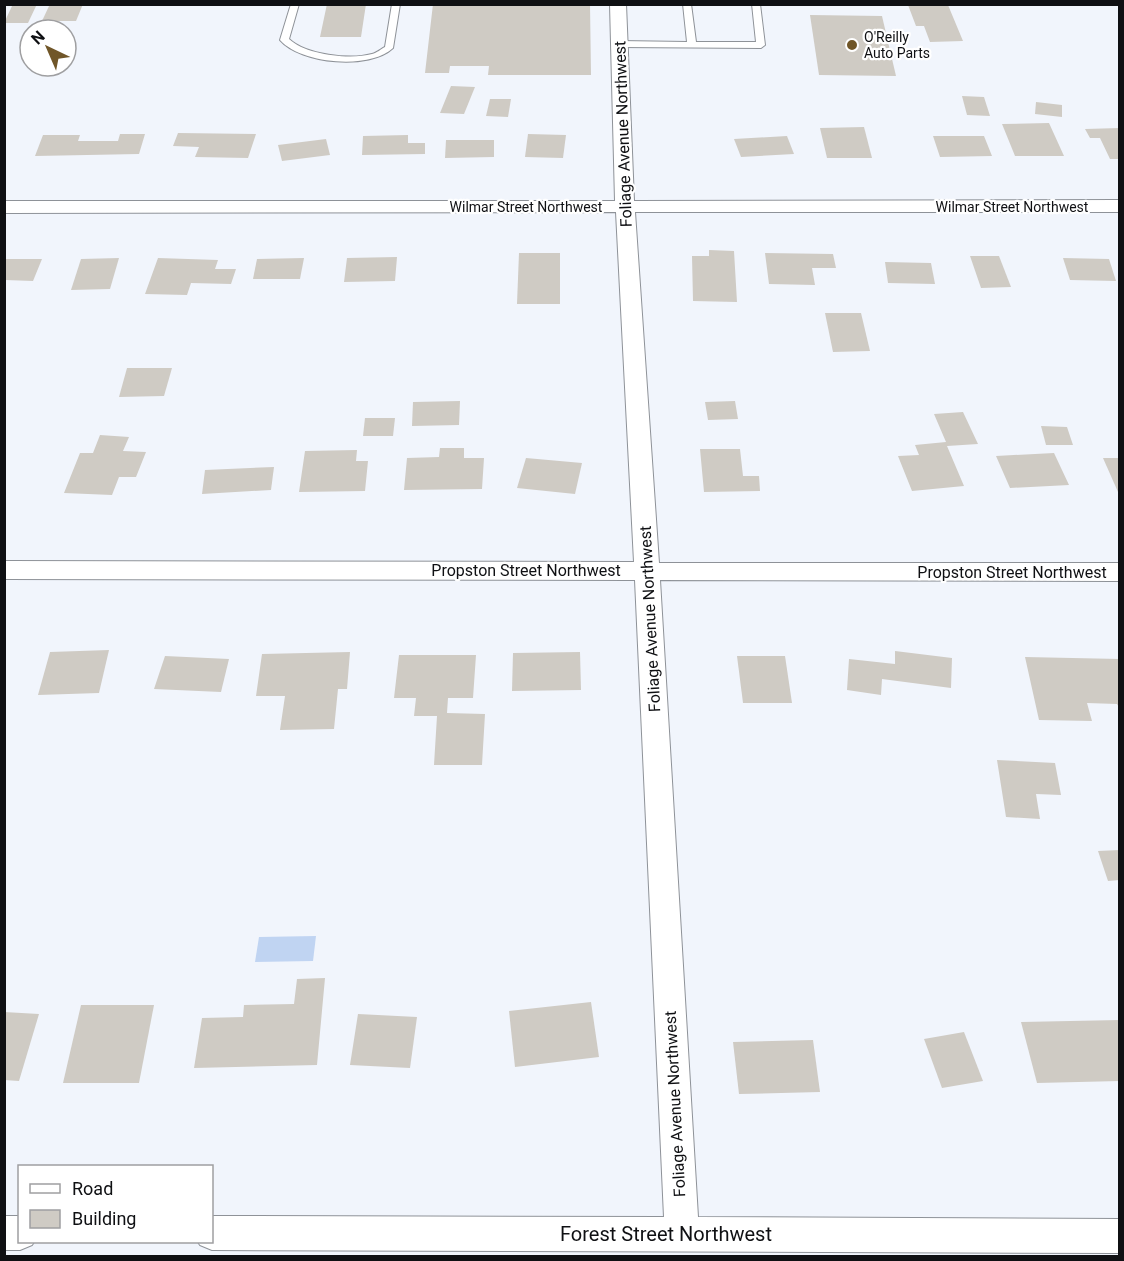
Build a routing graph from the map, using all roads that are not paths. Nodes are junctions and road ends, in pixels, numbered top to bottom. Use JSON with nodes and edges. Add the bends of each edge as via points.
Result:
{"nodes":[{"id":1,"x":295,"y":4,"type":"edge"},
{"id":2,"x":396,"y":4,"type":"edge"},
{"id":3,"x":618,"y":4,"type":"edge"},
{"id":4,"x":687,"y":4,"type":"edge"},
{"id":5,"x":756,"y":4,"type":"edge"},
{"id":6,"x":619,"y":44,"type":"junction"},
{"id":7,"x":692,"y":44,"type":"junction"},
{"id":8,"x":1119,"y":206,"type":"edge"},
{"id":9,"x":4,"y":207,"type":"edge"},
{"id":10,"x":625,"y":207,"type":"junction"},
{"id":11,"x":4,"y":570,"type":"edge"},
{"id":12,"x":647,"y":571,"type":"junction"},
{"id":13,"x":1119,"y":572,"type":"edge"},
{"id":14,"x":213,"y":1233,"type":"edge"},
{"id":15,"x":682,"y":1233,"type":"junction"},
{"id":16,"x":1119,"y":1236,"type":"edge"}],
"edges":[{"from":1,"to":2,"type":"lane","via":[[284,40],[289,47],[326,57],[375,57],[389,48]]},
{"from":3,"to":6,"type":"street","name":"Foliage Avenue Northwest"},
{"from":4,"to":7,"type":"lane"},
{"from":5,"to":7,"type":"lane","via":[[761,45]]},
{"from":6,"to":7,"type":"lane"},
{"from":6,"to":10,"type":"street","name":"Foliage Avenue Northwest"},
{"from":8,"to":10,"type":"street","name":"Wilmar Street Northwest"},
{"from":9,"to":10,"type":"street","name":"Wilmar Street Northwest"},
{"from":10,"to":12,"type":"street","name":"Foliage Avenue Northwest"},
{"from":11,"to":12,"type":"street","name":"Propston Street Northwest"},
{"from":12,"to":13,"type":"street","name":"Propston Street Northwest"},
{"from":12,"to":15,"type":"street","name":"Foliage Avenue Northwest"},
{"from":14,"to":15,"type":"street","name":"Forest Street Northwest"},
{"from":15,"to":16,"type":"street","name":"Forest Street Northwest"}]}
